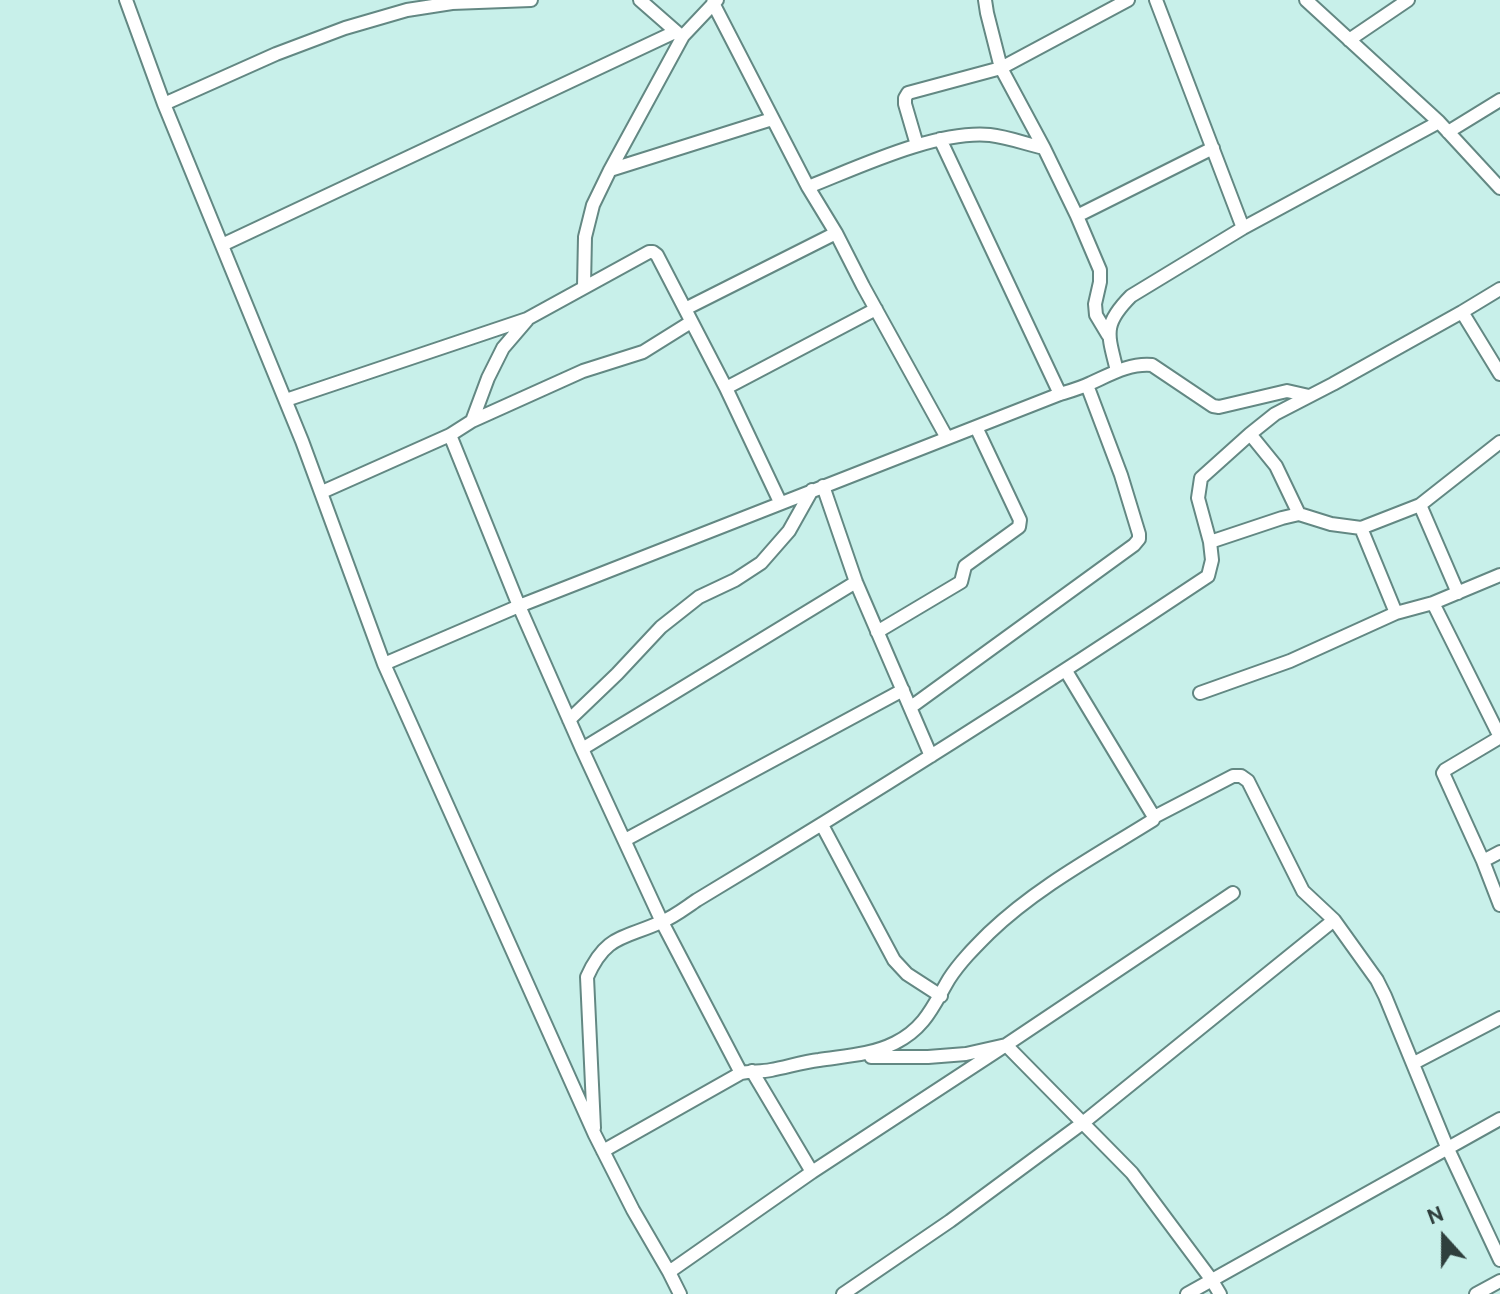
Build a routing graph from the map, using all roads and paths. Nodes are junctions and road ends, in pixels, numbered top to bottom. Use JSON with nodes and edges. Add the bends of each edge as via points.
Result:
{"nodes":[{"id":1,"x":126,"y":0,"type":"edge"},
{"id":2,"x":531,"y":0,"type":"edge"},
{"id":3,"x":640,"y":0,"type":"edge"},
{"id":4,"x":985,"y":0,"type":"edge"},
{"id":5,"x":1128,"y":0,"type":"edge"},
{"id":6,"x":1156,"y":0,"type":"edge"},
{"id":7,"x":1306,"y":0,"type":"edge"},
{"id":8,"x":1408,"y":0,"type":"edge"},
{"id":9,"x":715,"y":1,"type":"edge"},
{"id":10,"x":679,"y":34,"type":"junction"},
{"id":11,"x":1349,"y":40,"type":"junction"},
{"id":12,"x":1001,"y":68,"type":"junction"},
{"id":13,"x":1500,"y":100,"type":"edge"},
{"id":14,"x":164,"y":104,"type":"junction"},
{"id":15,"x":772,"y":119,"type":"junction"},
{"id":16,"x":1439,"y":122,"type":"junction"},
{"id":17,"x":1448,"y":132,"type":"junction"},
{"id":18,"x":940,"y":139,"type":"junction"},
{"id":19,"x":917,"y":145,"type":"junction"},
{"id":20,"x":1044,"y":148,"type":"junction"},
{"id":21,"x":1213,"y":148,"type":"junction"},
{"id":22,"x":610,"y":170,"type":"junction"},
{"id":23,"x":808,"y":187,"type":"junction"},
{"id":24,"x":1500,"y":188,"type":"edge"},
{"id":25,"x":1077,"y":216,"type":"junction"},
{"id":26,"x":1243,"y":228,"type":"junction"},
{"id":27,"x":836,"y":233,"type":"junction"},
{"id":28,"x":222,"y":245,"type":"junction"},
{"id":29,"x":584,"y":286,"type":"junction"},
{"id":30,"x":1500,"y":289,"type":"edge"},
{"id":31,"x":685,"y":309,"type":"junction"},
{"id":32,"x":876,"y":309,"type":"junction"},
{"id":33,"x":1462,"y":312,"type":"junction"},
{"id":34,"x":527,"y":319,"type":"junction"},
{"id":35,"x":691,"y":322,"type":"junction"},
{"id":36,"x":1108,"y":335,"type":"junction"},
{"id":37,"x":1117,"y":371,"type":"junction"},
{"id":38,"x":1500,"y":374,"type":"edge"},
{"id":39,"x":1087,"y":385,"type":"junction"},
{"id":40,"x":726,"y":388,"type":"junction"},
{"id":41,"x":1060,"y":394,"type":"junction"},
{"id":42,"x":1309,"y":396,"type":"junction"},
{"id":43,"x":286,"y":400,"type":"junction"},
{"id":44,"x":472,"y":421,"type":"junction"},
{"id":45,"x":976,"y":427,"type":"junction"},
{"id":46,"x":1250,"y":434,"type":"junction"},
{"id":47,"x":450,"y":435,"type":"junction"},
{"id":48,"x":947,"y":438,"type":"junction"},
{"id":49,"x":1500,"y":442,"type":"edge"},
{"id":50,"x":818,"y":488,"type":"junction"},
{"id":51,"x":322,"y":492,"type":"junction"},
{"id":52,"x":780,"y":502,"type":"junction"},
{"id":53,"x":1420,"y":505,"type":"junction"},
{"id":54,"x":1299,"y":514,"type":"junction"},
{"id":55,"x":1361,"y":528,"type":"junction"},
{"id":56,"x":1210,"y":542,"type":"junction"},
{"id":57,"x":1500,"y":575,"type":"edge"},
{"id":58,"x":856,"y":582,"type":"junction"},
{"id":59,"x":1458,"y":593,"type":"junction"},
{"id":60,"x":1433,"y":603,"type":"junction"},
{"id":61,"x":519,"y":606,"type":"junction"},
{"id":62,"x":1396,"y":613,"type":"junction"},
{"id":63,"x":877,"y":632,"type":"junction"},
{"id":64,"x":384,"y":664,"type":"junction"},
{"id":65,"x":1066,"y":671,"type":"junction"},
{"id":66,"x":903,"y":690,"type":"junction"},
{"id":67,"x":1200,"y":693,"type":"dead end"},
{"id":68,"x":911,"y":707,"type":"junction"},
{"id":69,"x":569,"y":720,"type":"junction"},
{"id":70,"x":582,"y":749,"type":"junction"},
{"id":71,"x":931,"y":756,"type":"junction"},
{"id":72,"x":1154,"y":817,"type":"junction"},
{"id":73,"x":822,"y":825,"type":"junction"},
{"id":74,"x":625,"y":840,"type":"junction"},
{"id":75,"x":1500,"y":852,"type":"edge"},
{"id":76,"x":1483,"y":861,"type":"junction"},
{"id":77,"x":1233,"y":893,"type":"dead end"},
{"id":78,"x":1500,"y":905,"type":"edge"},
{"id":79,"x":1334,"y":920,"type":"junction"},
{"id":80,"x":662,"y":922,"type":"junction"},
{"id":81,"x":941,"y":996,"type":"junction"},
{"id":82,"x":1500,"y":1018,"type":"edge"},
{"id":83,"x":1006,"y":1045,"type":"junction"},
{"id":84,"x":852,"y":1057,"type":"junction"},
{"id":85,"x":1414,"y":1063,"type":"junction"},
{"id":86,"x":746,"y":1072,"type":"junction"},
{"id":87,"x":1500,"y":1119,"type":"edge"},
{"id":88,"x":1084,"y":1122,"type":"junction"},
{"id":89,"x":595,"y":1135,"type":"junction"},
{"id":90,"x":1447,"y":1147,"type":"junction"},
{"id":91,"x":603,"y":1151,"type":"junction"},
{"id":92,"x":812,"y":1172,"type":"junction"},
{"id":93,"x":1500,"y":1260,"type":"edge"},
{"id":94,"x":669,"y":1272,"type":"junction"},
{"id":95,"x":1211,"y":1279,"type":"junction"},
{"id":96,"x":1500,"y":1281,"type":"edge"},
{"id":97,"x":680,"y":1294,"type":"edge"},
{"id":98,"x":843,"y":1294,"type":"edge"},
{"id":99,"x":1187,"y":1294,"type":"edge"},
{"id":100,"x":1220,"y":1294,"type":"edge"},
{"id":101,"x":1476,"y":1294,"type":"edge"}],
"edges":[{"from":1,"to":14,"type":"street"},
{"from":2,"to":14,"type":"street","via":[[407,10],[276,54]]},
{"from":3,"to":10,"type":"street"},
{"from":4,"to":12,"type":"street"},
{"from":5,"to":12,"type":"street"},
{"from":6,"to":21,"type":"street"},
{"from":7,"to":11,"type":"street"},
{"from":8,"to":11,"type":"street"},
{"from":9,"to":10,"type":"street"},
{"from":9,"to":15,"type":"street"},
{"from":10,"to":22,"type":"street"},
{"from":10,"to":28,"type":"street"},
{"from":11,"to":16,"type":"street"},
{"from":12,"to":19,"type":"street","via":[[908,93],[905,104]]},
{"from":12,"to":20,"type":"street"},
{"from":13,"to":17,"type":"street"},
{"from":14,"to":28,"type":"street"},
{"from":15,"to":22,"type":"street"},
{"from":15,"to":23,"type":"street"},
{"from":16,"to":17,"type":"street"},
{"from":16,"to":26,"type":"street"},
{"from":17,"to":24,"type":"street"},
{"from":18,"to":19,"type":"street"},
{"from":18,"to":20,"type":"street","via":[[991,135]]},
{"from":18,"to":41,"type":"street"},
{"from":19,"to":23,"type":"street"},
{"from":20,"to":25,"type":"street"},
{"from":21,"to":25,"type":"street"},
{"from":21,"to":26,"type":"street"},
{"from":22,"to":29,"type":"street","via":[[585,237]]},
{"from":23,"to":27,"type":"street"},
{"from":25,"to":36,"type":"street","via":[[1100,270],[1096,315]]},
{"from":26,"to":36,"type":"street","via":[[1131,296],[1116,311]]},
{"from":27,"to":31,"type":"street"},
{"from":27,"to":32,"type":"street"},
{"from":28,"to":43,"type":"street"},
{"from":29,"to":31,"type":"street","via":[[653,252]]},
{"from":29,"to":34,"type":"street"},
{"from":30,"to":33,"type":"street"},
{"from":31,"to":35,"type":"street"},
{"from":32,"to":40,"type":"street"},
{"from":32,"to":48,"type":"street"},
{"from":33,"to":38,"type":"street"},
{"from":33,"to":42,"type":"street"},
{"from":34,"to":43,"type":"street"},
{"from":34,"to":44,"type":"street","via":[[503,348]]},
{"from":35,"to":40,"type":"street"},
{"from":35,"to":44,"type":"street","via":[[643,352],[583,371]]},
{"from":36,"to":37,"type":"street"},
{"from":37,"to":39,"type":"street"},
{"from":37,"to":42,"type":"street","via":[[1152,365],[1219,407],[1287,391]]},
{"from":39,"to":41,"type":"street"},
{"from":39,"to":68,"type":"street","via":[[1139,539]]},
{"from":40,"to":52,"type":"street"},
{"from":41,"to":45,"type":"street"},
{"from":42,"to":46,"type":"street"},
{"from":43,"to":51,"type":"street"},
{"from":44,"to":47,"type":"street"},
{"from":45,"to":48,"type":"street"},
{"from":45,"to":63,"type":"street","via":[[1019,527],[965,566],[961,582]]},
{"from":46,"to":54,"type":"street","via":[[1276,466]]},
{"from":46,"to":56,"type":"street","via":[[1201,478],[1198,498]]},
{"from":47,"to":51,"type":"street"},
{"from":47,"to":61,"type":"street"},
{"from":48,"to":50,"type":"street"},
{"from":49,"to":53,"type":"street"},
{"from":50,"to":52,"type":"street"},
{"from":50,"to":58,"type":"street"},
{"from":50,"to":69,"type":"street","via":[[761,563],[699,597],[661,627]]},
{"from":51,"to":64,"type":"street"},
{"from":52,"to":61,"type":"street"},
{"from":53,"to":55,"type":"street"},
{"from":53,"to":59,"type":"street"},
{"from":54,"to":55,"type":"street"},
{"from":54,"to":56,"type":"street"},
{"from":55,"to":62,"type":"street"},
{"from":56,"to":65,"type":"street","via":[[1208,576]]},
{"from":57,"to":59,"type":"street"},
{"from":58,"to":63,"type":"street"},
{"from":58,"to":70,"type":"street"},
{"from":59,"to":60,"type":"street"},
{"from":60,"to":62,"type":"street"},
{"from":60,"to":76,"type":"street","via":[[1499,735],[1443,773]]},
{"from":61,"to":64,"type":"street"},
{"from":61,"to":69,"type":"street"},
{"from":62,"to":67,"type":"street","via":[[1290,661]]},
{"from":63,"to":66,"type":"street"},
{"from":64,"to":89,"type":"street"},
{"from":65,"to":71,"type":"street"},
{"from":65,"to":72,"type":"street"},
{"from":66,"to":68,"type":"street"},
{"from":66,"to":74,"type":"street"},
{"from":68,"to":71,"type":"street"},
{"from":69,"to":70,"type":"street"},
{"from":70,"to":74,"type":"street"},
{"from":71,"to":73,"type":"street"},
{"from":72,"to":79,"type":"street","via":[[1241,776],[1303,891]]},
{"from":72,"to":81,"type":"street","via":[[1014,910],[968,953]]},
{"from":73,"to":80,"type":"street"},
{"from":73,"to":81,"type":"street","via":[[894,960]]},
{"from":74,"to":80,"type":"street"},
{"from":75,"to":76,"type":"street"},
{"from":76,"to":78,"type":"street"},
{"from":77,"to":83,"type":"street"},
{"from":79,"to":85,"type":"street","via":[[1377,980]]},
{"from":79,"to":88,"type":"street"},
{"from":80,"to":86,"type":"street"},
{"from":80,"to":89,"type":"street","via":[[620,937],[596,956],[587,977]]},
{"from":81,"to":84,"type":"street","via":[[910,1035]]},
{"from":82,"to":85,"type":"street"},
{"from":83,"to":84,"type":"street","via":[[928,1057]]},
{"from":83,"to":88,"type":"street"},
{"from":83,"to":92,"type":"street"},
{"from":84,"to":86,"type":"street"},
{"from":85,"to":90,"type":"street"},
{"from":86,"to":91,"type":"street"},
{"from":86,"to":92,"type":"street"},
{"from":87,"to":90,"type":"street"},
{"from":88,"to":95,"type":"street","via":[[1132,1173]]},
{"from":88,"to":98,"type":"street"},
{"from":89,"to":91,"type":"street"},
{"from":90,"to":93,"type":"street"},
{"from":90,"to":95,"type":"street"},
{"from":91,"to":94,"type":"street"},
{"from":92,"to":94,"type":"street"},
{"from":94,"to":97,"type":"street"},
{"from":95,"to":99,"type":"street"},
{"from":95,"to":100,"type":"street"},
{"from":96,"to":101,"type":"street"}]}
